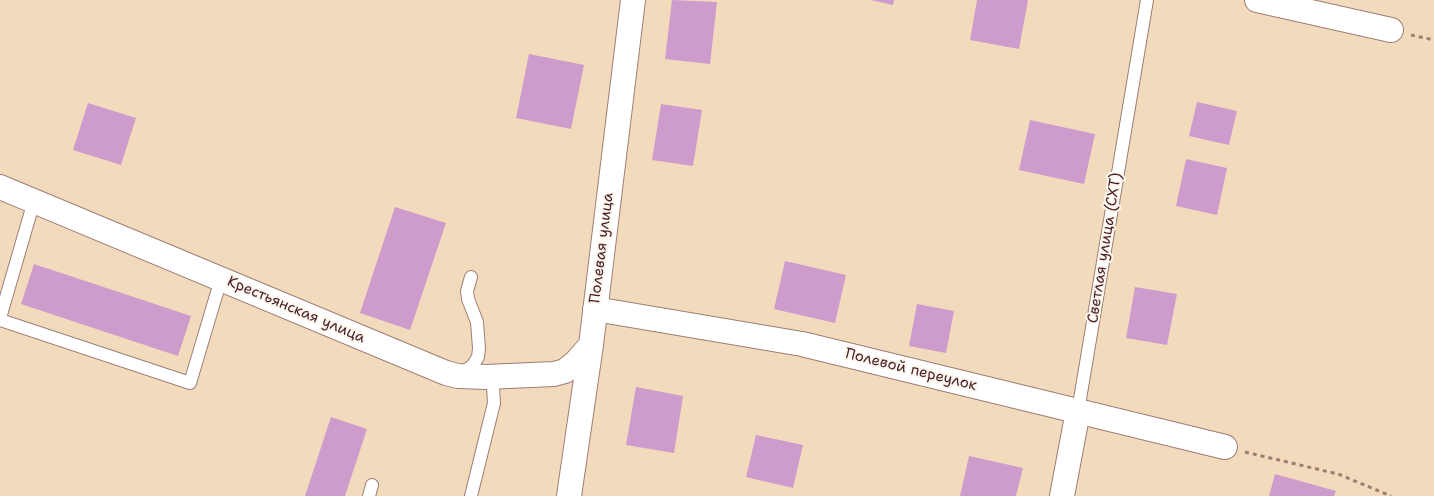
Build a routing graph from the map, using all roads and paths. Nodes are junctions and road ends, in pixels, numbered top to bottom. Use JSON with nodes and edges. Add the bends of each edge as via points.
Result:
{"nodes":[{"id":1,"x":633,"y":0,"type":"edge"},
{"id":2,"x":1147,"y":0,"type":"edge"},
{"id":3,"x":1257,"y":0,"type":"edge"},
{"id":4,"x":1391,"y":30,"type":"dead end"},
{"id":5,"x":0,"y":187,"type":"edge"},
{"id":6,"x":34,"y":201,"type":"junction"},
{"id":7,"x":471,"y":277,"type":"dead end"},
{"id":8,"x":221,"y":279,"type":"junction"},
{"id":9,"x":595,"y":309,"type":"junction"},
{"id":10,"x":0,"y":319,"type":"edge"},
{"id":11,"x":591,"y":345,"type":"junction"},
{"id":12,"x":458,"y":376,"type":"junction"},
{"id":13,"x":486,"y":377,"type":"junction"},
{"id":14,"x":1078,"y":410,"type":"junction"},
{"id":15,"x":1225,"y":447,"type":"joint"},
{"id":16,"x":471,"y":496,"type":"edge"},
{"id":17,"x":569,"y":496,"type":"edge"},
{"id":18,"x":1062,"y":496,"type":"edge"},
{"id":19,"x":1391,"y":496,"type":"edge"}],
"edges":[{"from":1,"to":9,"type":"street","name":"Полевая улица"},
{"from":2,"to":14,"type":"lane","name":"Светлая улица (СХТ)"},
{"from":3,"to":4,"type":"street"},
{"from":5,"to":6,"type":"street","name":"Крестьянская улица"},
{"from":6,"to":8,"type":"street","name":"Крестьянская улица"},
{"from":6,"to":10,"type":"lane"},
{"from":7,"to":12,"type":"lane","via":[[468,299],[477,322],[478,357]]},
{"from":8,"to":10,"type":"lane","via":[[190,383]]},
{"from":8,"to":12,"type":"street","name":"Крестьянская улица"},
{"from":9,"to":11,"type":"street","name":"Полевая улица"},
{"from":9,"to":14,"type":"street","name":"Полевой переулок","via":[[802,344]]},
{"from":11,"to":13,"type":"street","name":"Крестьянская улица","via":[[566,370],[554,374]]},
{"from":11,"to":17,"type":"street","name":"Полевая улица"},
{"from":12,"to":13,"type":"street","name":"Крестьянская улица"},
{"from":13,"to":16,"type":"lane","via":[[493,387],[494,403]]},
{"from":14,"to":15,"type":"street","name":"Полевой переулок"},
{"from":14,"to":18,"type":"street","name":"Светлая улица (СХТ)"},
{"from":15,"to":19,"type":"path","via":[[1338,474]]}]}
